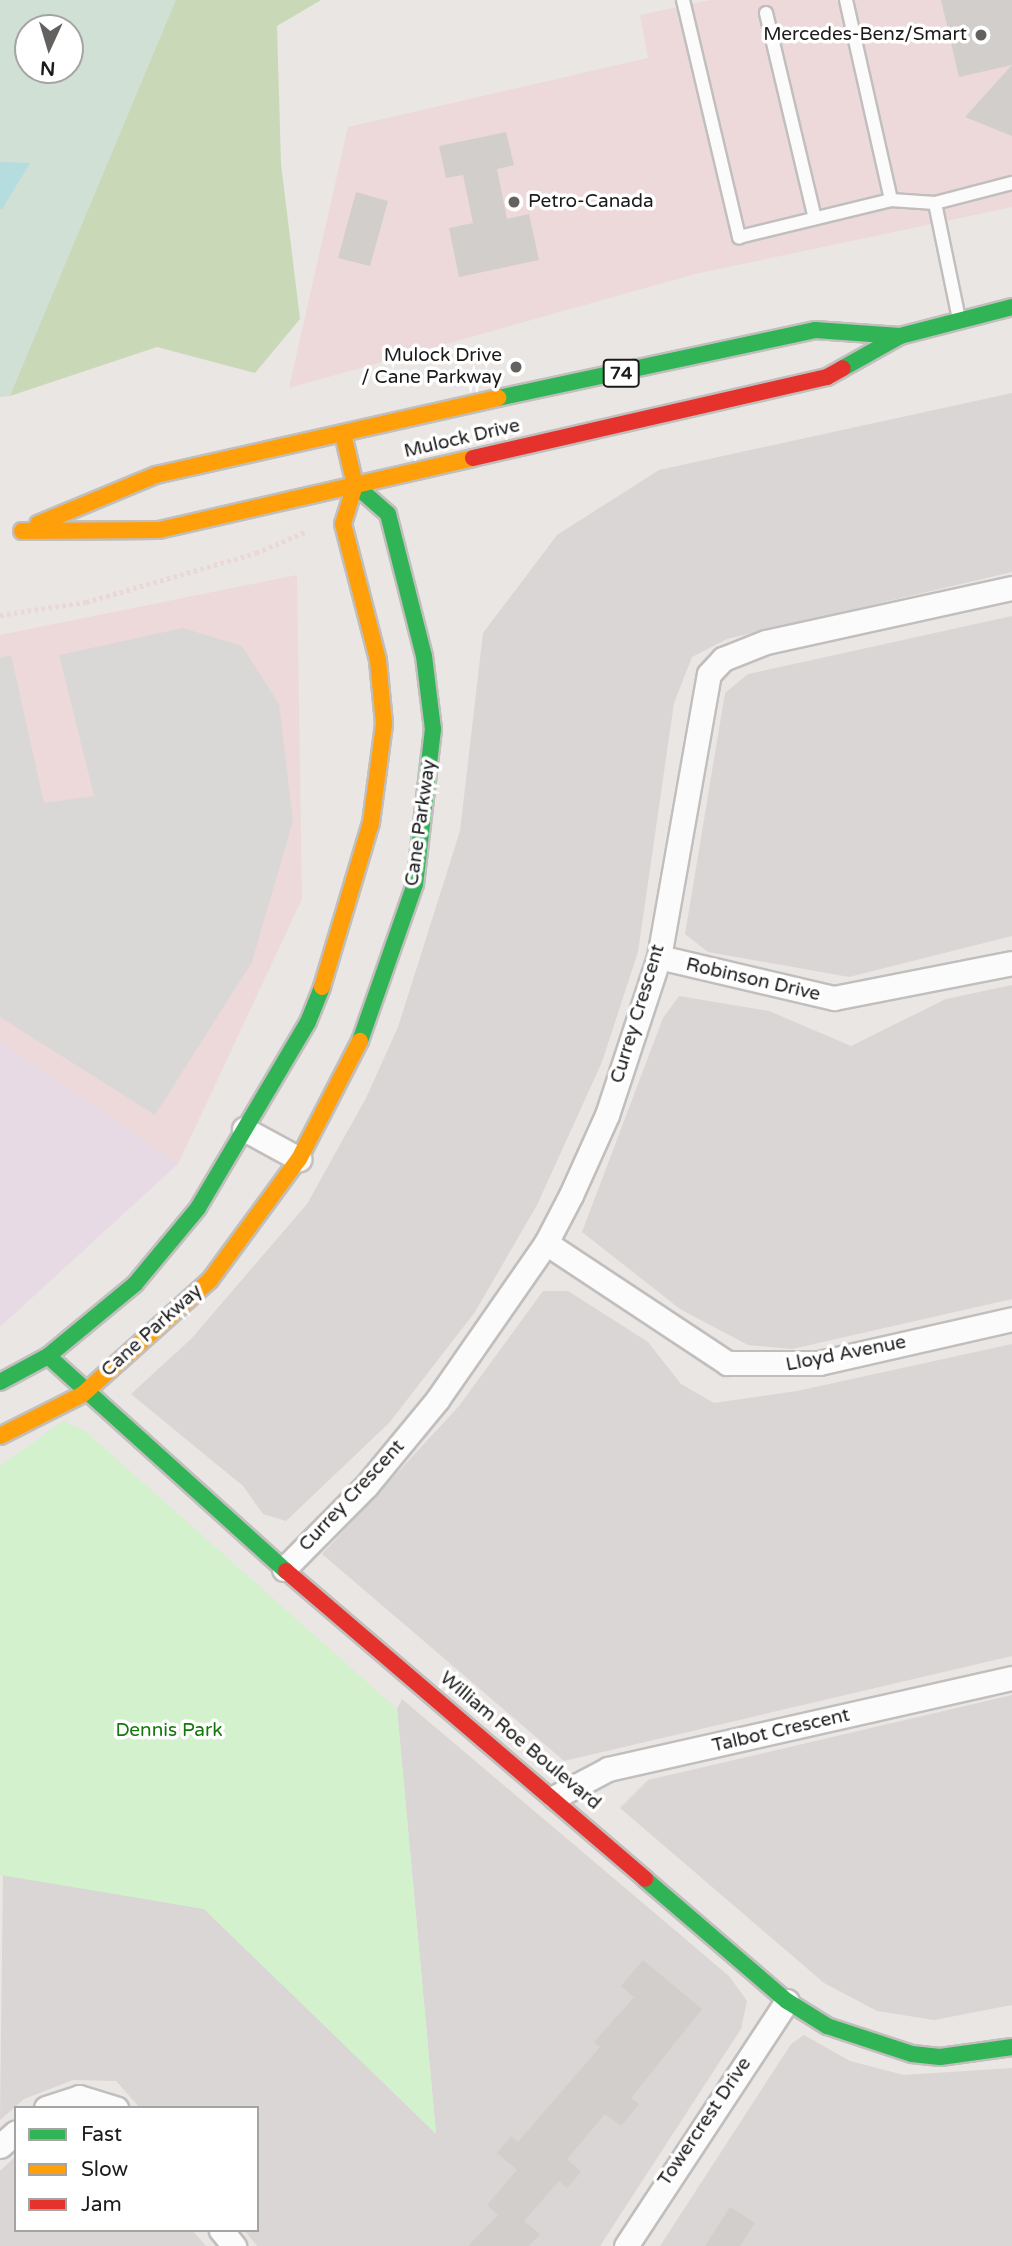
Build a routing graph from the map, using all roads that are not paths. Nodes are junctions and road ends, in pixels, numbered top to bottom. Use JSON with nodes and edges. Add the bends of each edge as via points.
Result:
{"nodes":[{"id":1,"x":683,"y":0,"type":"edge"},
{"id":2,"x":846,"y":0,"type":"edge"},
{"id":3,"x":766,"y":13,"type":"dead end"},
{"id":4,"x":1012,"y":183,"type":"edge"},
{"id":5,"x":891,"y":200,"type":"junction"},
{"id":6,"x":935,"y":203,"type":"junction"},
{"id":7,"x":815,"y":218,"type":"junction"},
{"id":8,"x":1012,"y":307,"type":"edge"},
{"id":9,"x":959,"y":319,"type":"junction"},
{"id":10,"x":900,"y":336,"type":"junction"},
{"id":11,"x":343,"y":434,"type":"junction"},
{"id":12,"x":355,"y":485,"type":"junction"},
{"id":13,"x":22,"y":531,"type":"junction"},
{"id":14,"x":0,"y":536,"type":"edge"},
{"id":15,"x":1012,"y":588,"type":"edge"},
{"id":16,"x":659,"y":957,"type":"junction"},
{"id":17,"x":1012,"y":963,"type":"edge"},
{"id":18,"x":244,"y":1129,"type":"junction"},
{"id":19,"x":299,"y":1159,"type":"junction"},
{"id":20,"x":546,"y":1243,"type":"junction"},
{"id":21,"x":1012,"y":1319,"type":"edge"},
{"id":22,"x":48,"y":1356,"type":"junction"},
{"id":23,"x":0,"y":1382,"type":"edge"},
{"id":24,"x":83,"y":1394,"type":"junction"},
{"id":25,"x":0,"y":1436,"type":"edge"},
{"id":26,"x":284,"y":1569,"type":"junction"},
{"id":27,"x":1012,"y":1678,"type":"edge"},
{"id":28,"x":555,"y":1797,"type":"junction"},
{"id":29,"x":787,"y":2001,"type":"junction"},
{"id":30,"x":1012,"y":2046,"type":"edge"},
{"id":31,"x":52,"y":2106,"type":"edge"},
{"id":32,"x":109,"y":2106,"type":"edge"},
{"id":33,"x":14,"y":2134,"type":"edge"},
{"id":34,"x":0,"y":2146,"type":"edge"},
{"id":35,"x":222,"y":2232,"type":"edge"},
{"id":36,"x":234,"y":2246,"type":"edge"},
{"id":37,"x":626,"y":2246,"type":"edge"}],
"edges":[{"from":1,"to":7,"type":"lane","via":[[739,237]]},
{"from":2,"to":5,"type":"lane"},
{"from":3,"to":7,"type":"lane"},
{"from":4,"to":6,"type":"lane"},
{"from":5,"to":6,"type":"lane"},
{"from":5,"to":7,"type":"lane"},
{"from":6,"to":9,"type":"lane"},
{"from":8,"to":9,"type":"main road","name":"Mulock Drive","number":"74"},
{"from":9,"to":10,"type":"main road","name":"Mulock Drive","number":"74"},
{"from":10,"to":11,"type":"main road","name":"Mulock Drive","number":"74","via":[[815,330]]},
{"from":10,"to":12,"type":"main road","name":"Mulock Drive","number":"74","via":[[827,377]]},
{"from":11,"to":12,"type":"main road"},
{"from":11,"to":13,"type":"main road","name":"Mulock Drive","number":"74","via":[[156,475]]},
{"from":12,"to":13,"type":"main road","name":"Mulock Drive","number":"74","via":[[159,530]]},
{"from":12,"to":18,"type":"main road","via":[[344,524],[378,660],[384,724],[371,823],[342,937],[308,1022]]},
{"from":12,"to":19,"type":"main road","name":"Cane Parkway","via":[[388,514],[424,656],[433,729],[415,884],[357,1049]]},
{"from":13,"to":14,"type":"main road","name":"Mulock Drive","number":"74"},
{"from":15,"to":16,"type":"street","name":"Currey Crescent","via":[[766,642],[723,659],[709,674],[697,719]]},
{"from":16,"to":17,"type":"street","name":"Robinson Drive","via":[[834,998]]},
{"from":16,"to":20,"type":"street","name":"Currey Crescent","via":[[607,1115]]},
{"from":18,"to":19,"type":"street"},
{"from":18,"to":22,"type":"main road","via":[[198,1208],[135,1284]]},
{"from":19,"to":24,"type":"main road","name":"Cane Parkway","via":[[210,1280]]},
{"from":20,"to":21,"type":"street","name":"Lloyd Avenue","via":[[727,1363],[819,1363]]},
{"from":20,"to":26,"type":"street","name":"Currey Crescent","via":[[407,1437]]},
{"from":22,"to":23,"type":"main road"},
{"from":22,"to":24,"type":"main road","name":"William Roe Boulevard"},
{"from":24,"to":25,"type":"main road","name":"Cane Parkway"},
{"from":24,"to":26,"type":"main road","name":"William Roe Boulevard"},
{"from":26,"to":28,"type":"main road","name":"William Roe Boulevard"},
{"from":27,"to":28,"type":"street","name":"Talbot Crescent","via":[[608,1769]]},
{"from":28,"to":29,"type":"main road","name":"William Roe Boulevard"},
{"from":29,"to":30,"type":"main road","name":"William Roe Boulevard","via":[[827,2026],[912,2054],[940,2057]]},
{"from":29,"to":37,"type":"street","name":"Towercrest Drive"},
{"from":31,"to":32,"type":"street","via":[[79,2097]]},
{"from":33,"to":34,"type":"street"},
{"from":35,"to":36,"type":"street"}]}
